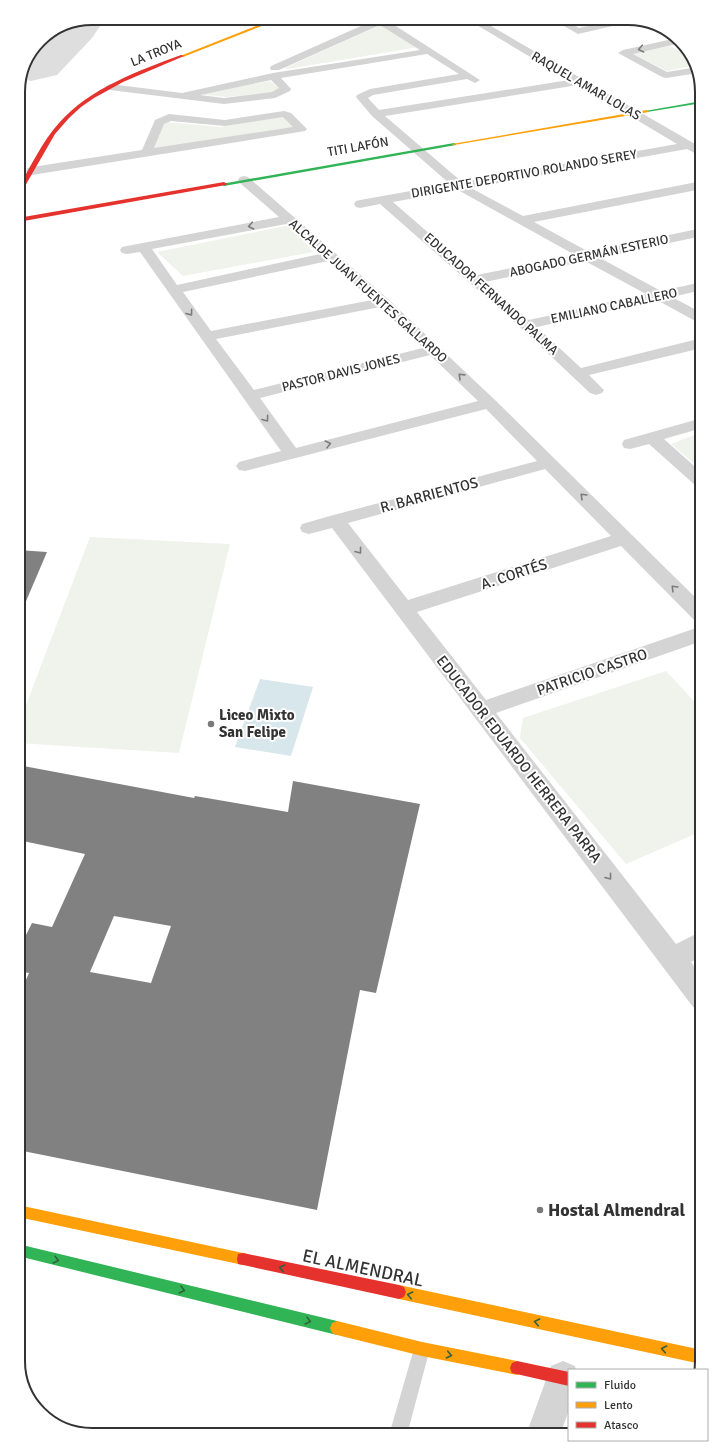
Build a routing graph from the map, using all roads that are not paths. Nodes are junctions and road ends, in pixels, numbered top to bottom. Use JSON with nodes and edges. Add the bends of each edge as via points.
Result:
{"nodes":[{"id":1,"x":262,"y":25,"type":"edge"},
{"id":2,"x":371,"y":25,"type":"edge"},
{"id":3,"x":393,"y":25,"type":"edge"},
{"id":4,"x":482,"y":25,"type":"edge"},
{"id":5,"x":567,"y":25,"type":"edge"},
{"id":6,"x":606,"y":25,"type":"edge"},
{"id":7,"x":672,"y":42,"type":"edge"},
{"id":8,"x":430,"y":51,"type":"junction"},
{"id":9,"x":692,"y":71,"type":"edge"},
{"id":10,"x":273,"y":76,"type":"junction"},
{"id":11,"x":470,"y":76,"type":"junction"},
{"id":12,"x":577,"y":82,"type":"junction"},
{"id":13,"x":242,"y":83,"type":"junction"},
{"id":14,"x":112,"y":86,"type":"junction"},
{"id":15,"x":498,"y":94,"type":"junction"},
{"id":16,"x":185,"y":95,"type":"junction"},
{"id":17,"x":695,"y":103,"type":"edge"},
{"id":18,"x":634,"y":113,"type":"junction"},
{"id":19,"x":376,"y":114,"type":"junction"},
{"id":20,"x":689,"y":145,"type":"junction"},
{"id":21,"x":695,"y":149,"type":"edge"},
{"id":22,"x":417,"y":150,"type":"junction"},
{"id":23,"x":146,"y":154,"type":"junction"},
{"id":24,"x":32,"y":171,"type":"junction"},
{"id":25,"x":239,"y":180,"type":"junction"},
{"id":26,"x":25,"y":182,"type":"edge"},
{"id":27,"x":459,"y":186,"type":"junction"},
{"id":28,"x":695,"y":186,"type":"edge"},
{"id":29,"x":384,"y":200,"type":"junction"},
{"id":30,"x":360,"y":204,"type":"dead end"},
{"id":31,"x":25,"y":219,"type":"edge"},
{"id":32,"x":289,"y":219,"type":"junction"},
{"id":33,"x":522,"y":220,"type":"junction"},
{"id":34,"x":274,"y":222,"type":"junction"},
{"id":35,"x":695,"y":233,"type":"edge"},
{"id":36,"x":143,"y":247,"type":"junction"},
{"id":37,"x":127,"y":250,"type":"dead end"},
{"id":38,"x":331,"y":256,"type":"junction"},
{"id":39,"x":589,"y":256,"type":"junction"},
{"id":40,"x":475,"y":280,"type":"junction"},
{"id":41,"x":695,"y":288,"type":"edge"},
{"id":42,"x":174,"y":290,"type":"junction"},
{"id":43,"x":661,"y":296,"type":"junction"},
{"id":44,"x":383,"y":302,"type":"junction"},
{"id":45,"x":695,"y":315,"type":"edge"},
{"id":46,"x":526,"y":325,"type":"junction"},
{"id":47,"x":206,"y":336,"type":"junction"},
{"id":48,"x":695,"y":345,"type":"edge"},
{"id":49,"x":433,"y":350,"type":"junction"},
{"id":50,"x":579,"y":373,"type":"junction"},
{"id":51,"x":596,"y":390,"type":"dead end"},
{"id":52,"x":249,"y":396,"type":"junction"},
{"id":53,"x":489,"y":403,"type":"junction"},
{"id":54,"x":695,"y":424,"type":"edge"},
{"id":55,"x":652,"y":437,"type":"junction"},
{"id":56,"x":630,"y":444,"type":"dead end"},
{"id":57,"x":291,"y":453,"type":"junction"},
{"id":58,"x":549,"y":463,"type":"junction"},
{"id":59,"x":245,"y":466,"type":"dead end"},
{"id":60,"x":695,"y":476,"type":"edge"},
{"id":61,"x":336,"y":520,"type":"junction"},
{"id":62,"x":309,"y":528,"type":"dead end"},
{"id":63,"x":624,"y":538,"type":"junction"},
{"id":64,"x":404,"y":609,"type":"junction"},
{"id":65,"x":695,"y":609,"type":"edge"},
{"id":66,"x":695,"y":635,"type":"edge"},
{"id":67,"x":481,"y":710,"type":"junction"},
{"id":68,"x":695,"y":947,"type":"edge"},
{"id":69,"x":672,"y":959,"type":"junction"},
{"id":70,"x":695,"y":989,"type":"edge"},
{"id":71,"x":25,"y":1212,"type":"edge"},
{"id":72,"x":25,"y":1252,"type":"edge"},
{"id":73,"x":422,"y":1349,"type":"junction"},
{"id":74,"x":695,"y":1356,"type":"edge"},
{"id":75,"x":566,"y":1378,"type":"edge"},
{"id":76,"x":400,"y":1428,"type":"edge"},
{"id":77,"x":546,"y":1428,"type":"edge"}],
"edges":[{"from":1,"to":14,"type":"street","name":"LA TROYA","via":[[143,71]]},
{"from":2,"to":13,"type":"street"},
{"from":3,"to":8,"type":"street"},
{"from":4,"to":12,"type":"street","name":"RAQUEL AMAR LOLAS"},
{"from":5,"to":6,"type":"street","via":[[578,31]]},
{"from":7,"to":9,"type":"street","one_way":true,"via":[[623,53],[666,75]]},
{"from":8,"to":10,"type":"street"},
{"from":8,"to":11,"type":"street"},
{"from":10,"to":13,"type":"street"},
{"from":10,"to":16,"type":"street","via":[[286,89],[275,95],[224,101]]},
{"from":11,"to":15,"type":"street"},
{"from":11,"to":19,"type":"street","via":[[363,95],[361,97]]},
{"from":12,"to":15,"type":"street"},
{"from":12,"to":18,"type":"street","name":"RAQUEL AMAR LOLAS"},
{"from":13,"to":16,"type":"street"},
{"from":14,"to":16,"type":"street"},
{"from":14,"to":24,"type":"street","name":"LA TROYA","via":[[81,105],[59,126]]},
{"from":15,"to":19,"type":"street"},
{"from":17,"to":18,"type":"street","name":"TITI LAFÓN"},
{"from":18,"to":20,"type":"street","name":"RAQUEL AMAR LOLAS"},
{"from":18,"to":22,"type":"street","name":"TITI LAFÓN"},
{"from":19,"to":22,"type":"street"},
{"from":20,"to":21,"type":"street","name":"RAQUEL AMAR LOLAS"},
{"from":20,"to":27,"type":"street","name":"DIRIGENTE DEPORTIVO ROLANDO SEREY"},
{"from":22,"to":25,"type":"street","name":"TITI LAFÓN"},
{"from":22,"to":27,"type":"street"},
{"from":23,"to":23,"type":"street","via":[[159,122],[168,117],[225,123],[284,114],[301,129]]},
{"from":23,"to":24,"type":"street"},
{"from":24,"to":26,"type":"street","name":"LA TROYA"},
{"from":25,"to":31,"type":"street","name":"TITI LAFÓN"},
{"from":25,"to":32,"type":"street","name":"ALCALDE JUAN FUENTES GALLARDO"},
{"from":25,"to":34,"type":"street","name":"ALCALDE JUAN FUENTES GALLARDO"},
{"from":27,"to":29,"type":"street","name":"DIRIGENTE DEPORTIVO ROLANDO SEREY"},
{"from":27,"to":33,"type":"street"},
{"from":28,"to":33,"type":"street"},
{"from":29,"to":30,"type":"street","name":"DIRIGENTE DEPORTIVO ROLANDO SEREY"},
{"from":29,"to":40,"type":"street","name":"EDUCADOR FERNANDO PALMA"},
{"from":32,"to":34,"type":"street"},
{"from":32,"to":38,"type":"street","name":"ALCALDE JUAN FUENTES GALLARDO"},
{"from":33,"to":39,"type":"street"},
{"from":34,"to":36,"type":"street","one_way":true},
{"from":35,"to":39,"type":"street","name":"ABOGADO GERMÁN ESTERIO"},
{"from":36,"to":37,"type":"street"},
{"from":36,"to":42,"type":"street"},
{"from":38,"to":42,"type":"street"},
{"from":38,"to":44,"type":"street","name":"ALCALDE JUAN FUENTES GALLARDO"},
{"from":39,"to":40,"type":"street","name":"ABOGADO GERMÁN ESTERIO"},
{"from":39,"to":43,"type":"street"},
{"from":40,"to":46,"type":"street","name":"EDUCADOR FERNANDO PALMA"},
{"from":41,"to":43,"type":"street","name":"EMILIANO CABALLERO"},
{"from":42,"to":47,"type":"street","one_way":true},
{"from":43,"to":45,"type":"street"},
{"from":43,"to":46,"type":"street","name":"EMILIANO CABALLERO"},
{"from":44,"to":47,"type":"street"},
{"from":44,"to":49,"type":"street","name":"ALCALDE JUAN FUENTES GALLARDO"},
{"from":46,"to":50,"type":"street","name":"EDUCADOR FERNANDO PALMA"},
{"from":47,"to":52,"type":"street"},
{"from":48,"to":50,"type":"street"},
{"from":49,"to":52,"type":"street","name":"PASTOR DAVIS JONES"},
{"from":53,"to":49,"type":"street","name":"ALCALDE JUAN FUENTES GALLARDO","one_way":true},
{"from":50,"to":51,"type":"street","name":"EDUCADOR FERNANDO PALMA"},
{"from":52,"to":57,"type":"street","one_way":true},
{"from":57,"to":53,"type":"street","one_way":true},
{"from":53,"to":58,"type":"street","name":"ALCALDE JUAN FUENTES GALLARDO"},
{"from":54,"to":55,"type":"street"},
{"from":55,"to":56,"type":"street"},
{"from":55,"to":60,"type":"street"},
{"from":57,"to":59,"type":"street"},
{"from":58,"to":61,"type":"street","name":"R. BARRIENTOS"},
{"from":63,"to":58,"type":"street","name":"ALCALDE JUAN FUENTES GALLARDO","one_way":true},
{"from":61,"to":62,"type":"street","name":"R. BARRIENTOS"},
{"from":61,"to":64,"type":"street","name":"EDUCADOR EDUARDO HERRERA PARRA","one_way":true},
{"from":63,"to":64,"type":"street","name":"A. CORTÉS"},
{"from":65,"to":63,"type":"street","name":"ALCALDE JUAN FUENTES GALLARDO","one_way":true},
{"from":64,"to":67,"type":"street","name":"EDUCADOR EDUARDO HERRERA PARRA"},
{"from":66,"to":67,"type":"street","name":"PATRICIO CASTRO"},
{"from":67,"to":69,"type":"street","name":"EDUCADOR EDUARDO HERRERA PARRA","one_way":true},
{"from":68,"to":69,"type":"street"},
{"from":69,"to":70,"type":"street","name":"EDUCADOR EDUARDO HERRERA PARRA"},
{"from":74,"to":71,"type":"street","name":"EL ALMENDRAL","one_way":true},
{"from":72,"to":73,"type":"street","one_way":true},
{"from":73,"to":75,"type":"street","one_way":true},
{"from":73,"to":76,"type":"lane"},
{"from":75,"to":77,"type":"street"}]}
